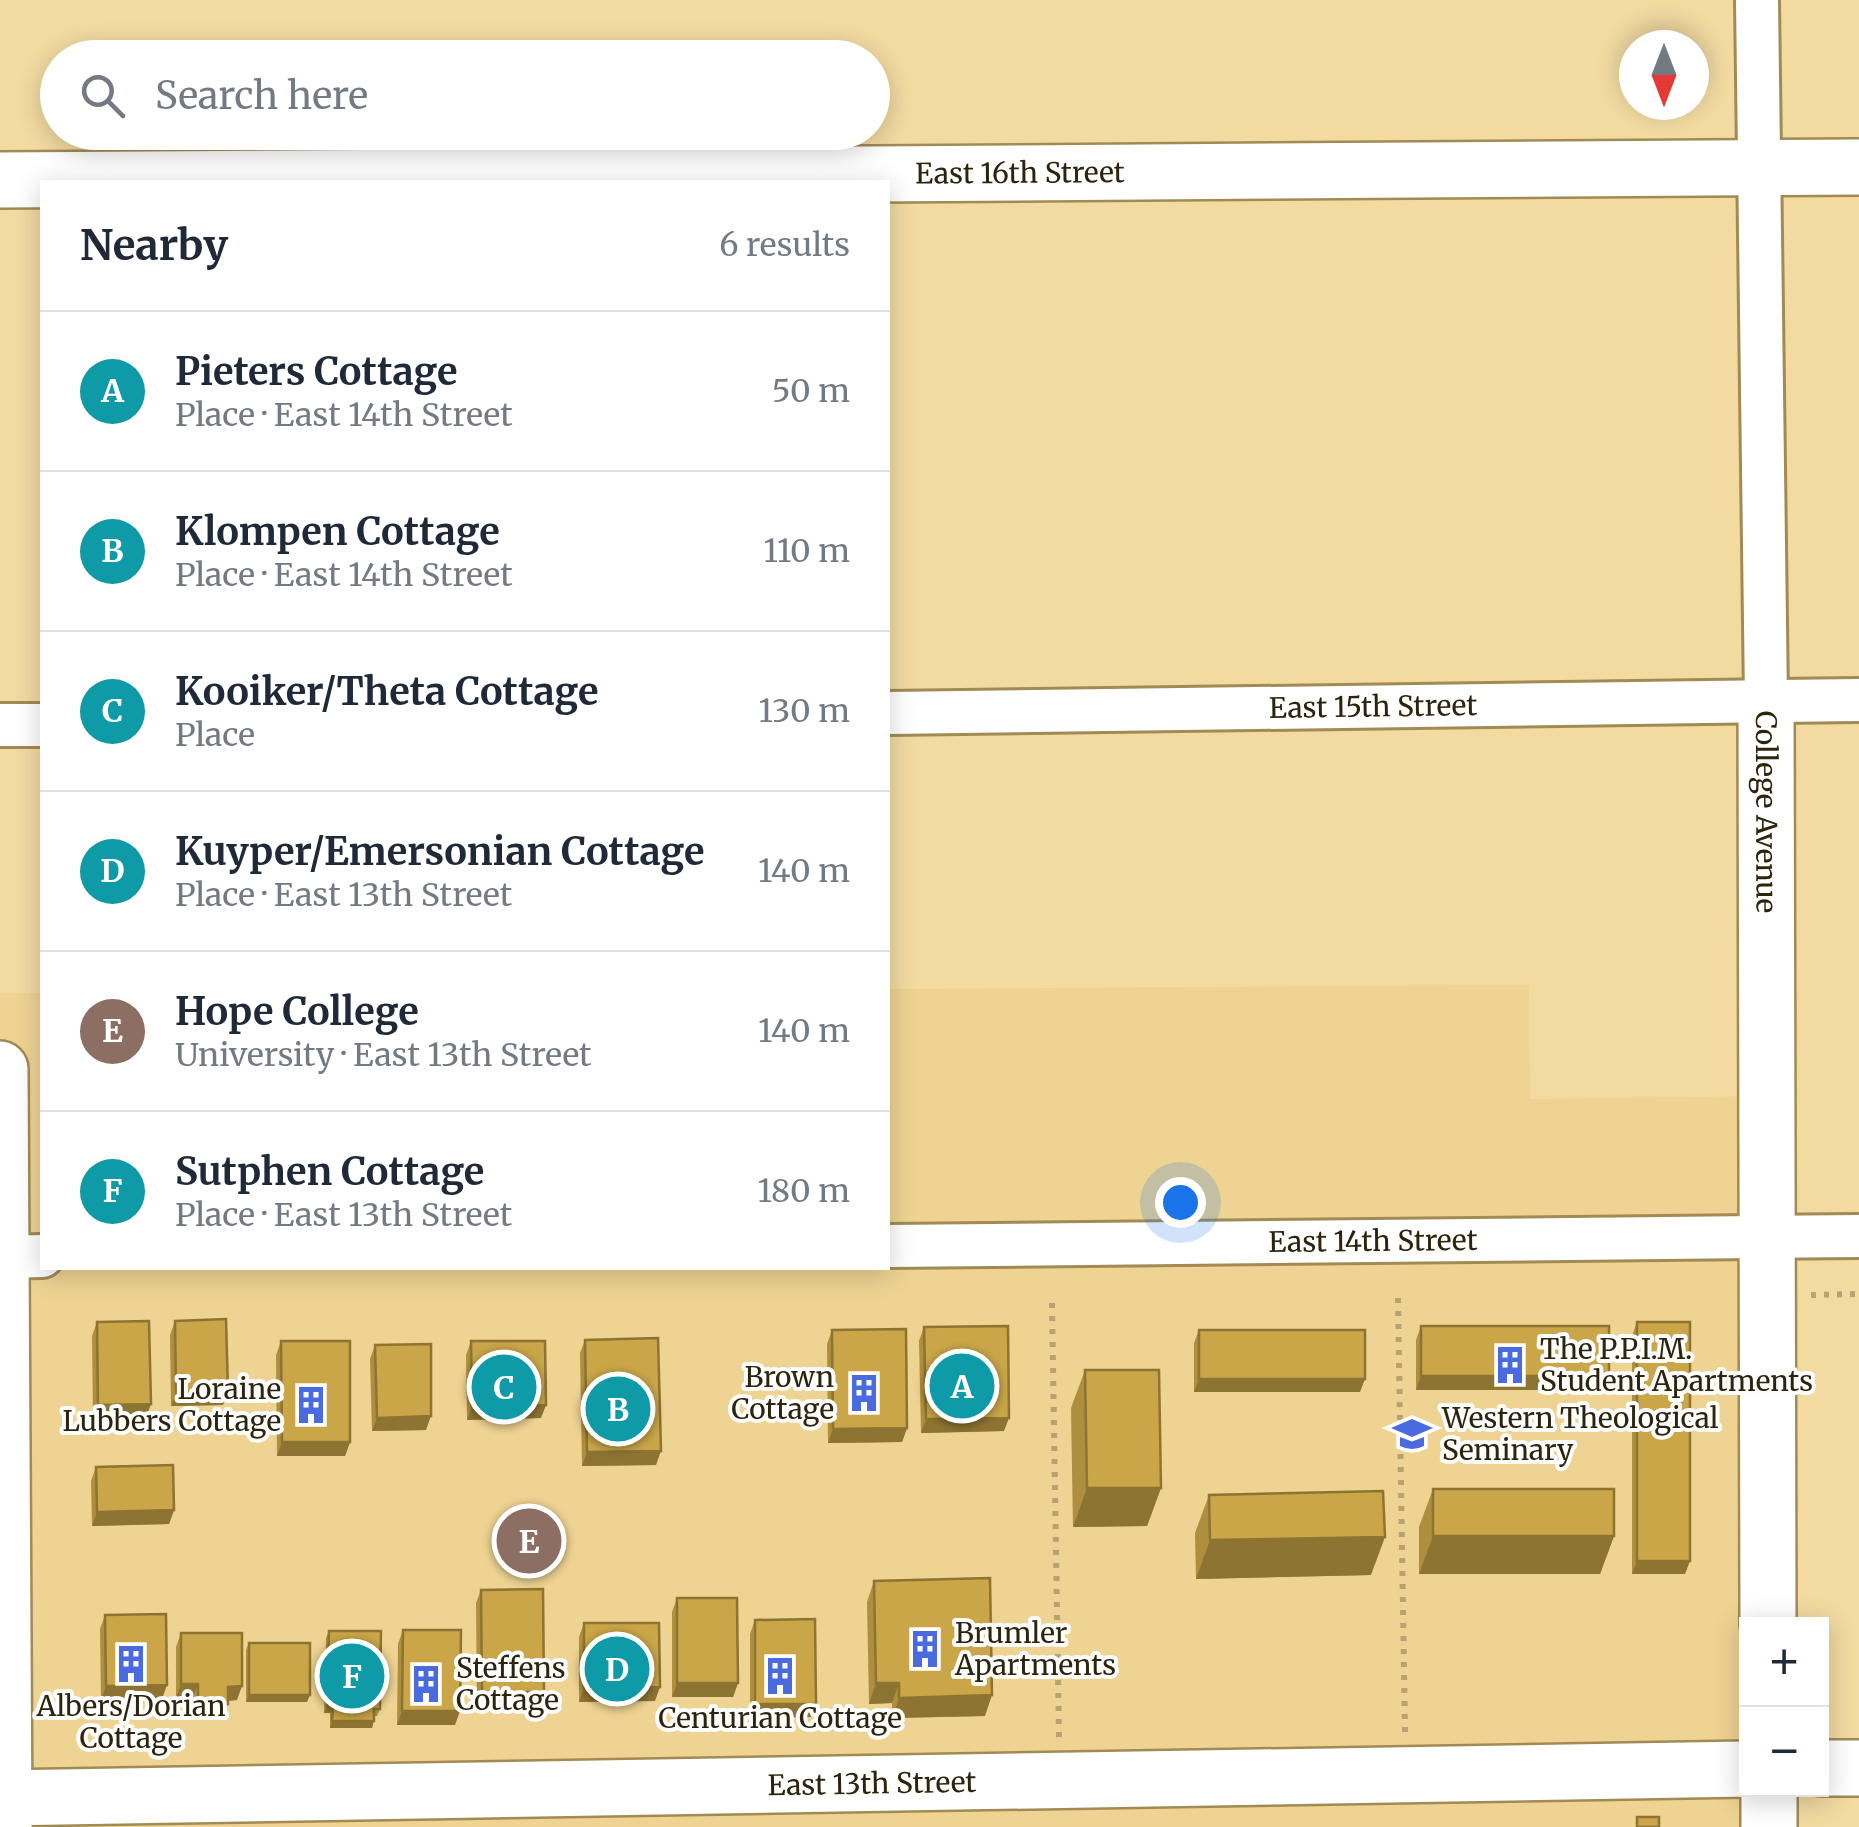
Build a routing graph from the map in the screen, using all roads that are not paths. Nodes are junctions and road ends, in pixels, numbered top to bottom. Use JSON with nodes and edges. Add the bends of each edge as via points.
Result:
{"nodes":[{"id":1,"x":1757,"y":0,"type":"edge"},
{"id":2,"x":1859,"y":167,"type":"edge"},
{"id":3,"x":1760,"y":168,"type":"junction"},
{"id":4,"x":0,"y":180,"type":"edge"},
{"id":5,"x":1766,"y":700,"type":"junction"},
{"id":6,"x":1859,"y":700,"type":"edge"},
{"id":7,"x":890,"y":712,"type":"edge"},
{"id":8,"x":0,"y":725,"type":"edge"},
{"id":9,"x":40,"y":725,"type":"edge"},
{"id":10,"x":0,"y":1069,"type":"edge"},
{"id":11,"x":1767,"y":1236,"type":"junction"},
{"id":12,"x":1859,"y":1236,"type":"edge"},
{"id":13,"x":890,"y":1246,"type":"edge"},
{"id":14,"x":15,"y":1256,"type":"edge"},
{"id":15,"x":1768,"y":1617,"type":"edge"},
{"id":16,"x":1829,"y":1768,"type":"edge"},
{"id":17,"x":1859,"y":1768,"type":"edge"},
{"id":18,"x":1739,"y":1769,"type":"edge"},
{"id":19,"x":1770,"y":1797,"type":"edge"},
{"id":20,"x":2,"y":1808,"type":"edge"},
{"id":21,"x":1770,"y":1827,"type":"edge"}],
"edges":[{"from":1,"to":3,"type":"street","name":"College Avenue"},
{"from":2,"to":3,"type":"street","name":"East 16th Street"},
{"from":3,"to":4,"type":"street","name":"East 16th Street"},
{"from":3,"to":5,"type":"street","name":"College Avenue"},
{"from":5,"to":6,"type":"street","name":"East 15th Street"},
{"from":5,"to":7,"type":"street","name":"East 15th Street"},
{"from":5,"to":11,"type":"street","name":"College Avenue"},
{"from":8,"to":9,"type":"street"},
{"from":10,"to":14,"type":"street"},
{"from":11,"to":12,"type":"street","name":"East 14th Street"},
{"from":11,"to":13,"type":"street","name":"East 14th Street"},
{"from":11,"to":15,"type":"street","name":"College Avenue"},
{"from":14,"to":20,"type":"street"},
{"from":16,"to":17,"type":"street"},
{"from":18,"to":20,"type":"street","name":"East 13th Street"},
{"from":19,"to":21,"type":"street"}]}
